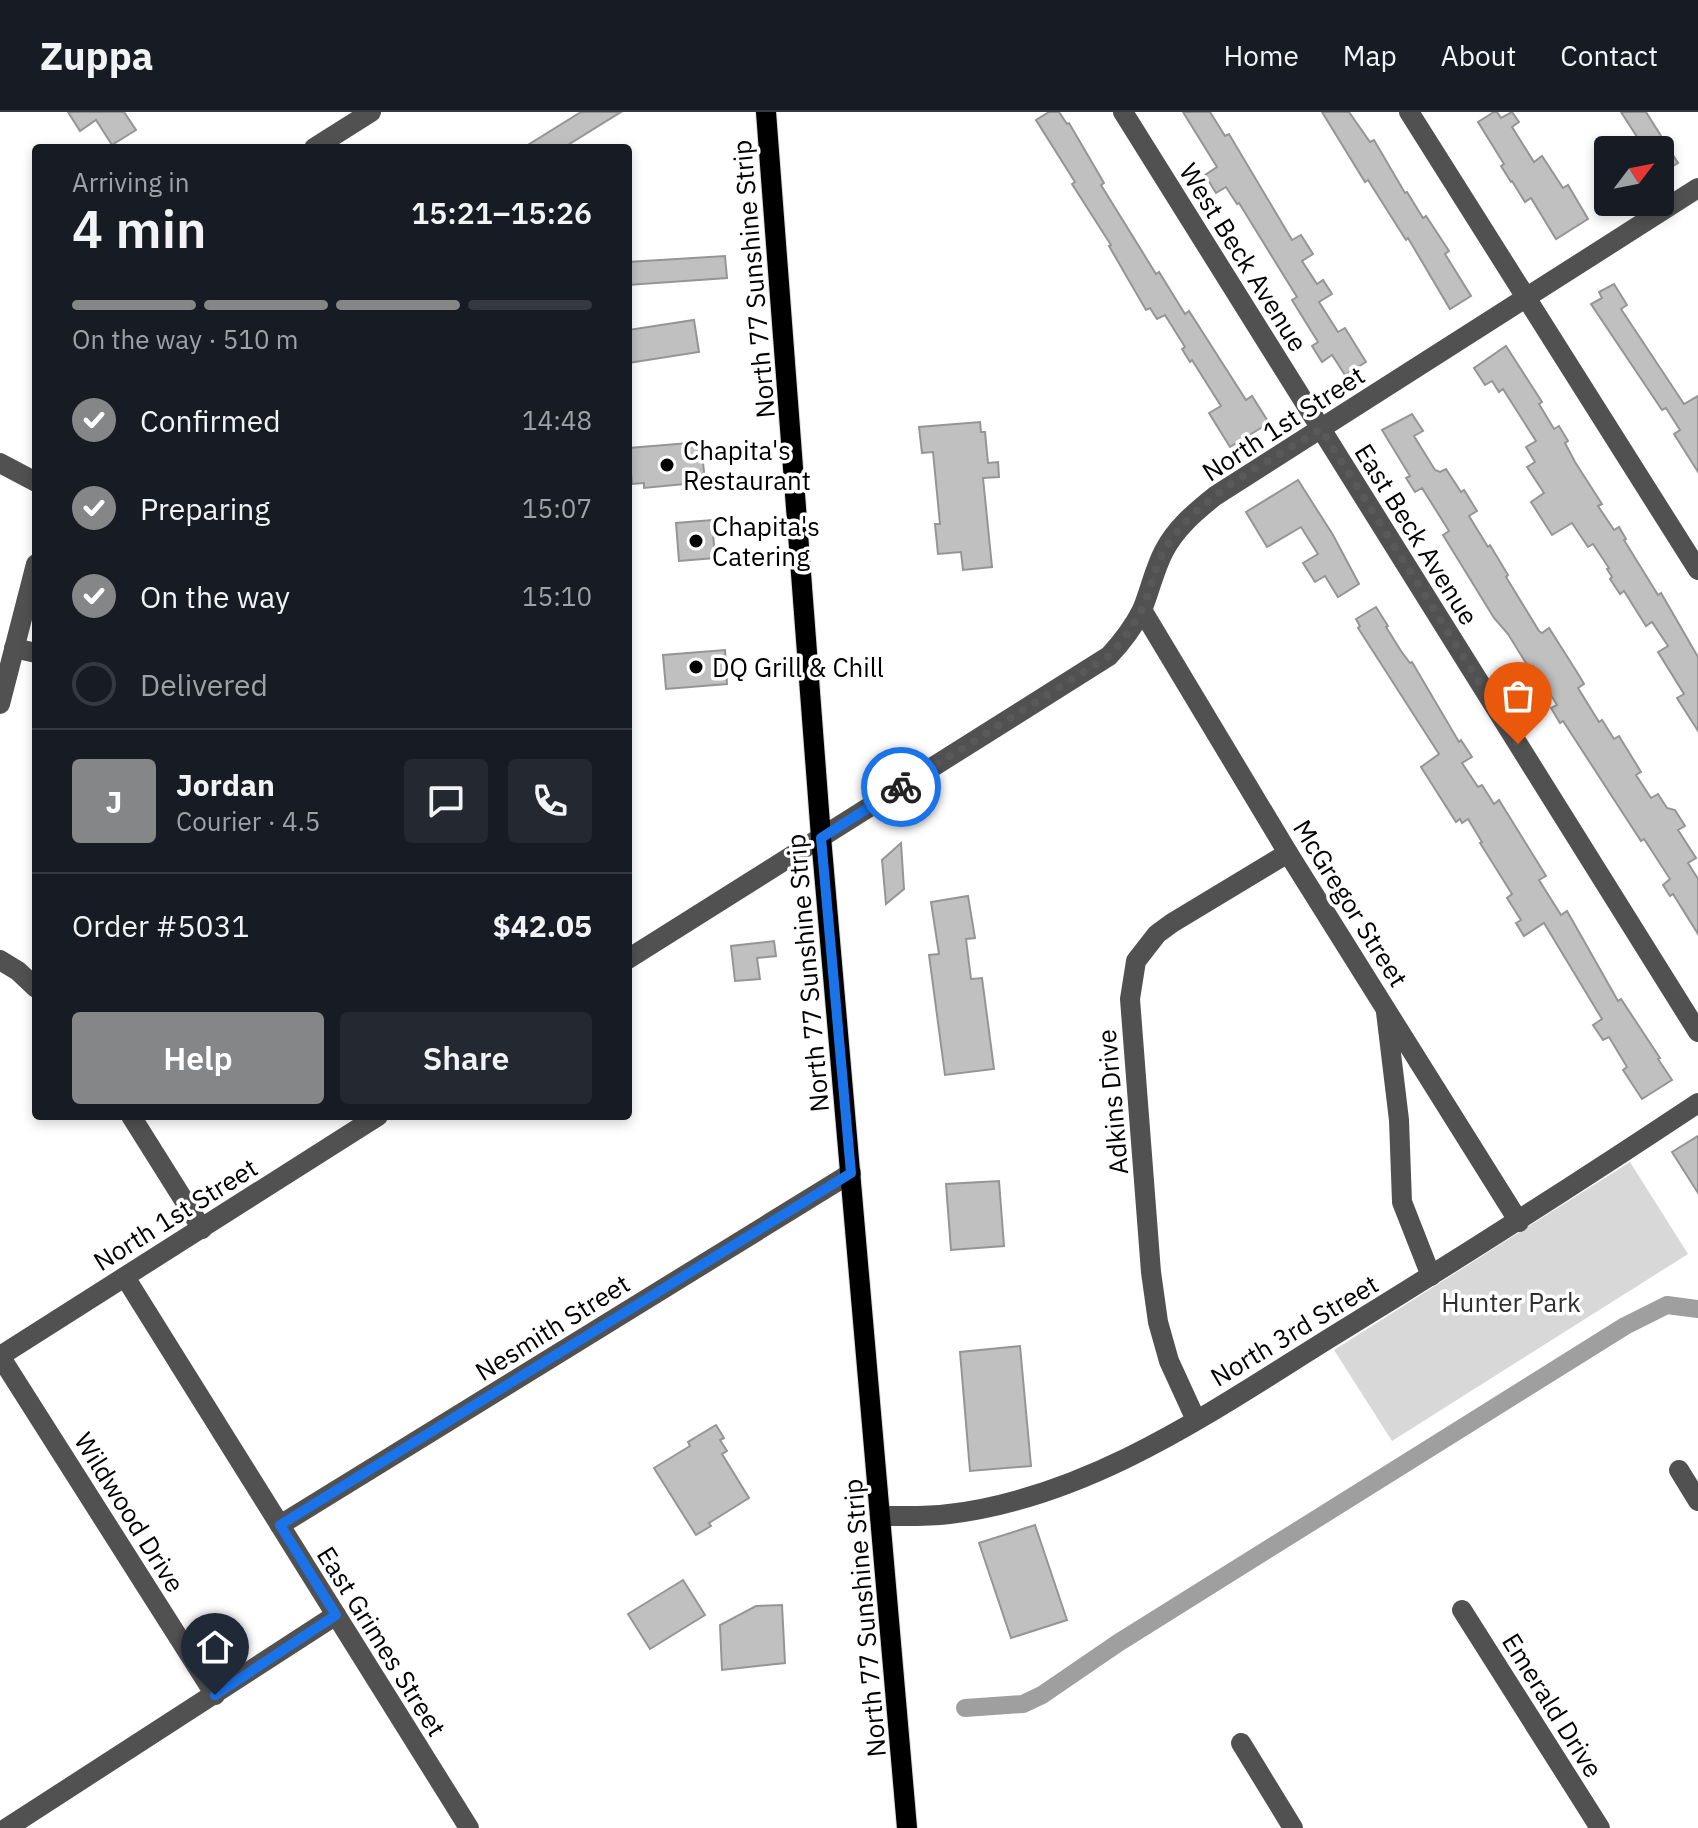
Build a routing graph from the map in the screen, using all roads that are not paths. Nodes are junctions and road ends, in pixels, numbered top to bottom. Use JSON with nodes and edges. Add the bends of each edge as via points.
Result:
{"nodes":[{"id":1,"x":371,"y":112,"type":"edge"},
{"id":2,"x":766,"y":112,"type":"edge"},
{"id":3,"x":1123,"y":112,"type":"edge"},
{"id":4,"x":1409,"y":112,"type":"edge"},
{"id":5,"x":320,"y":144,"type":"edge"},
{"id":6,"x":1698,"y":188,"type":"edge"},
{"id":7,"x":1526,"y":298,"type":"junction"},
{"id":8,"x":1321,"y":429,"type":"junction"},
{"id":9,"x":0,"y":463,"type":"edge"},
{"id":10,"x":32,"y":480,"type":"edge"},
{"id":11,"x":1698,"y":570,"type":"edge"},
{"id":12,"x":32,"y":579,"type":"edge"},
{"id":13,"x":1142,"y":610,"type":"junction"},
{"id":14,"x":14,"y":648,"type":"junction"},
{"id":15,"x":32,"y":652,"type":"edge"},
{"id":16,"x":1,"y":696,"type":"edge"},
{"id":17,"x":821,"y":838,"type":"junction"},
{"id":18,"x":1288,"y":853,"type":"junction"},
{"id":19,"x":632,"y":956,"type":"edge"},
{"id":20,"x":0,"y":960,"type":"edge"},
{"id":21,"x":32,"y":984,"type":"edge"},
{"id":22,"x":1385,"y":1009,"type":"junction"},
{"id":23,"x":1698,"y":1032,"type":"edge"},
{"id":24,"x":1698,"y":1103,"type":"edge"},
{"id":25,"x":134,"y":1120,"type":"edge"},
{"id":26,"x":366,"y":1120,"type":"edge"},
{"id":27,"x":851,"y":1173,"type":"junction"},
{"id":28,"x":1519,"y":1222,"type":"junction"},
{"id":29,"x":202,"y":1229,"type":"junction"},
{"id":30,"x":1431,"y":1276,"type":"junction"},
{"id":31,"x":125,"y":1277,"type":"junction"},
{"id":32,"x":0,"y":1356,"type":"edge"},
{"id":33,"x":1196,"y":1420,"type":"junction"},
{"id":34,"x":1679,"y":1470,"type":"dead end"},
{"id":35,"x":1698,"y":1501,"type":"edge"},
{"id":36,"x":882,"y":1516,"type":"junction"},
{"id":37,"x":280,"y":1525,"type":"junction"},
{"id":38,"x":1462,"y":1610,"type":"dead end"},
{"id":39,"x":336,"y":1615,"type":"junction"},
{"id":40,"x":215,"y":1695,"type":"junction"},
{"id":41,"x":1241,"y":1743,"type":"dead end"},
{"id":42,"x":7,"y":1828,"type":"edge"},
{"id":43,"x":469,"y":1828,"type":"edge"},
{"id":44,"x":907,"y":1828,"type":"edge"},
{"id":45,"x":1293,"y":1828,"type":"edge"},
{"id":46,"x":1600,"y":1828,"type":"edge"}],
"edges":[{"from":1,"to":5,"type":"street"},
{"from":2,"to":17,"type":"main road","name":"North 77 Sunshine Strip"},
{"from":3,"to":8,"type":"street","name":"West Beck Avenue"},
{"from":4,"to":7,"type":"street"},
{"from":6,"to":7,"type":"street","name":"North 1st Street"},
{"from":7,"to":8,"type":"street","name":"North 1st Street"},
{"from":7,"to":11,"type":"street"},
{"from":8,"to":13,"type":"street","name":"North 1st Street","via":[[1192,514],[1164,552]]},
{"from":8,"to":23,"type":"street","name":"East Beck Avenue"},
{"from":9,"to":10,"type":"street"},
{"from":12,"to":14,"type":"street"},
{"from":13,"to":17,"type":"street","name":"North 1st Street","via":[[1109,656]]},
{"from":13,"to":18,"type":"street","name":"McGregor Street"},
{"from":14,"to":15,"type":"street"},
{"from":14,"to":16,"type":"street"},
{"from":17,"to":19,"type":"street","name":"North 1st Street"},
{"from":17,"to":27,"type":"main road","name":"North 77 Sunshine Strip"},
{"from":18,"to":22,"type":"street","name":"McGregor Street"},
{"from":18,"to":33,"type":"street","name":"Adkins Drive","via":[[1157,934],[1136,961],[1130,999],[1154,1297],[1169,1361]]},
{"from":20,"to":21,"type":"street"},
{"from":22,"to":28,"type":"street","name":"McGregor Street"},
{"from":22,"to":30,"type":"street","via":[[1399,1120],[1402,1202]]},
{"from":24,"to":28,"type":"street","name":"North 3rd Street"},
{"from":25,"to":29,"type":"street"},
{"from":26,"to":29,"type":"street","name":"North 1st Street"},
{"from":27,"to":36,"type":"main road","name":"North 77 Sunshine Strip"},
{"from":27,"to":37,"type":"street","name":"Nesmith Street"},
{"from":28,"to":30,"type":"street","name":"North 3rd Street"},
{"from":29,"to":31,"type":"street","name":"North 1st Street"},
{"from":30,"to":33,"type":"street","name":"North 3rd Street"},
{"from":31,"to":32,"type":"street","name":"North 1st Street"},
{"from":31,"to":37,"type":"street","name":"East Grimes Street"},
{"from":32,"to":40,"type":"street","name":"Wildwood Drive"},
{"from":33,"to":36,"type":"street","name":"North 3rd Street","via":[[1068,1484],[949,1514]]},
{"from":34,"to":35,"type":"street"},
{"from":36,"to":44,"type":"main road","name":"North 77 Sunshine Strip"},
{"from":37,"to":39,"type":"street","name":"East Grimes Street"},
{"from":38,"to":46,"type":"street","name":"Emerald Drive"},
{"from":39,"to":40,"type":"street"},
{"from":39,"to":43,"type":"street","name":"East Grimes Street"},
{"from":40,"to":42,"type":"street"},
{"from":41,"to":45,"type":"street"}]}
